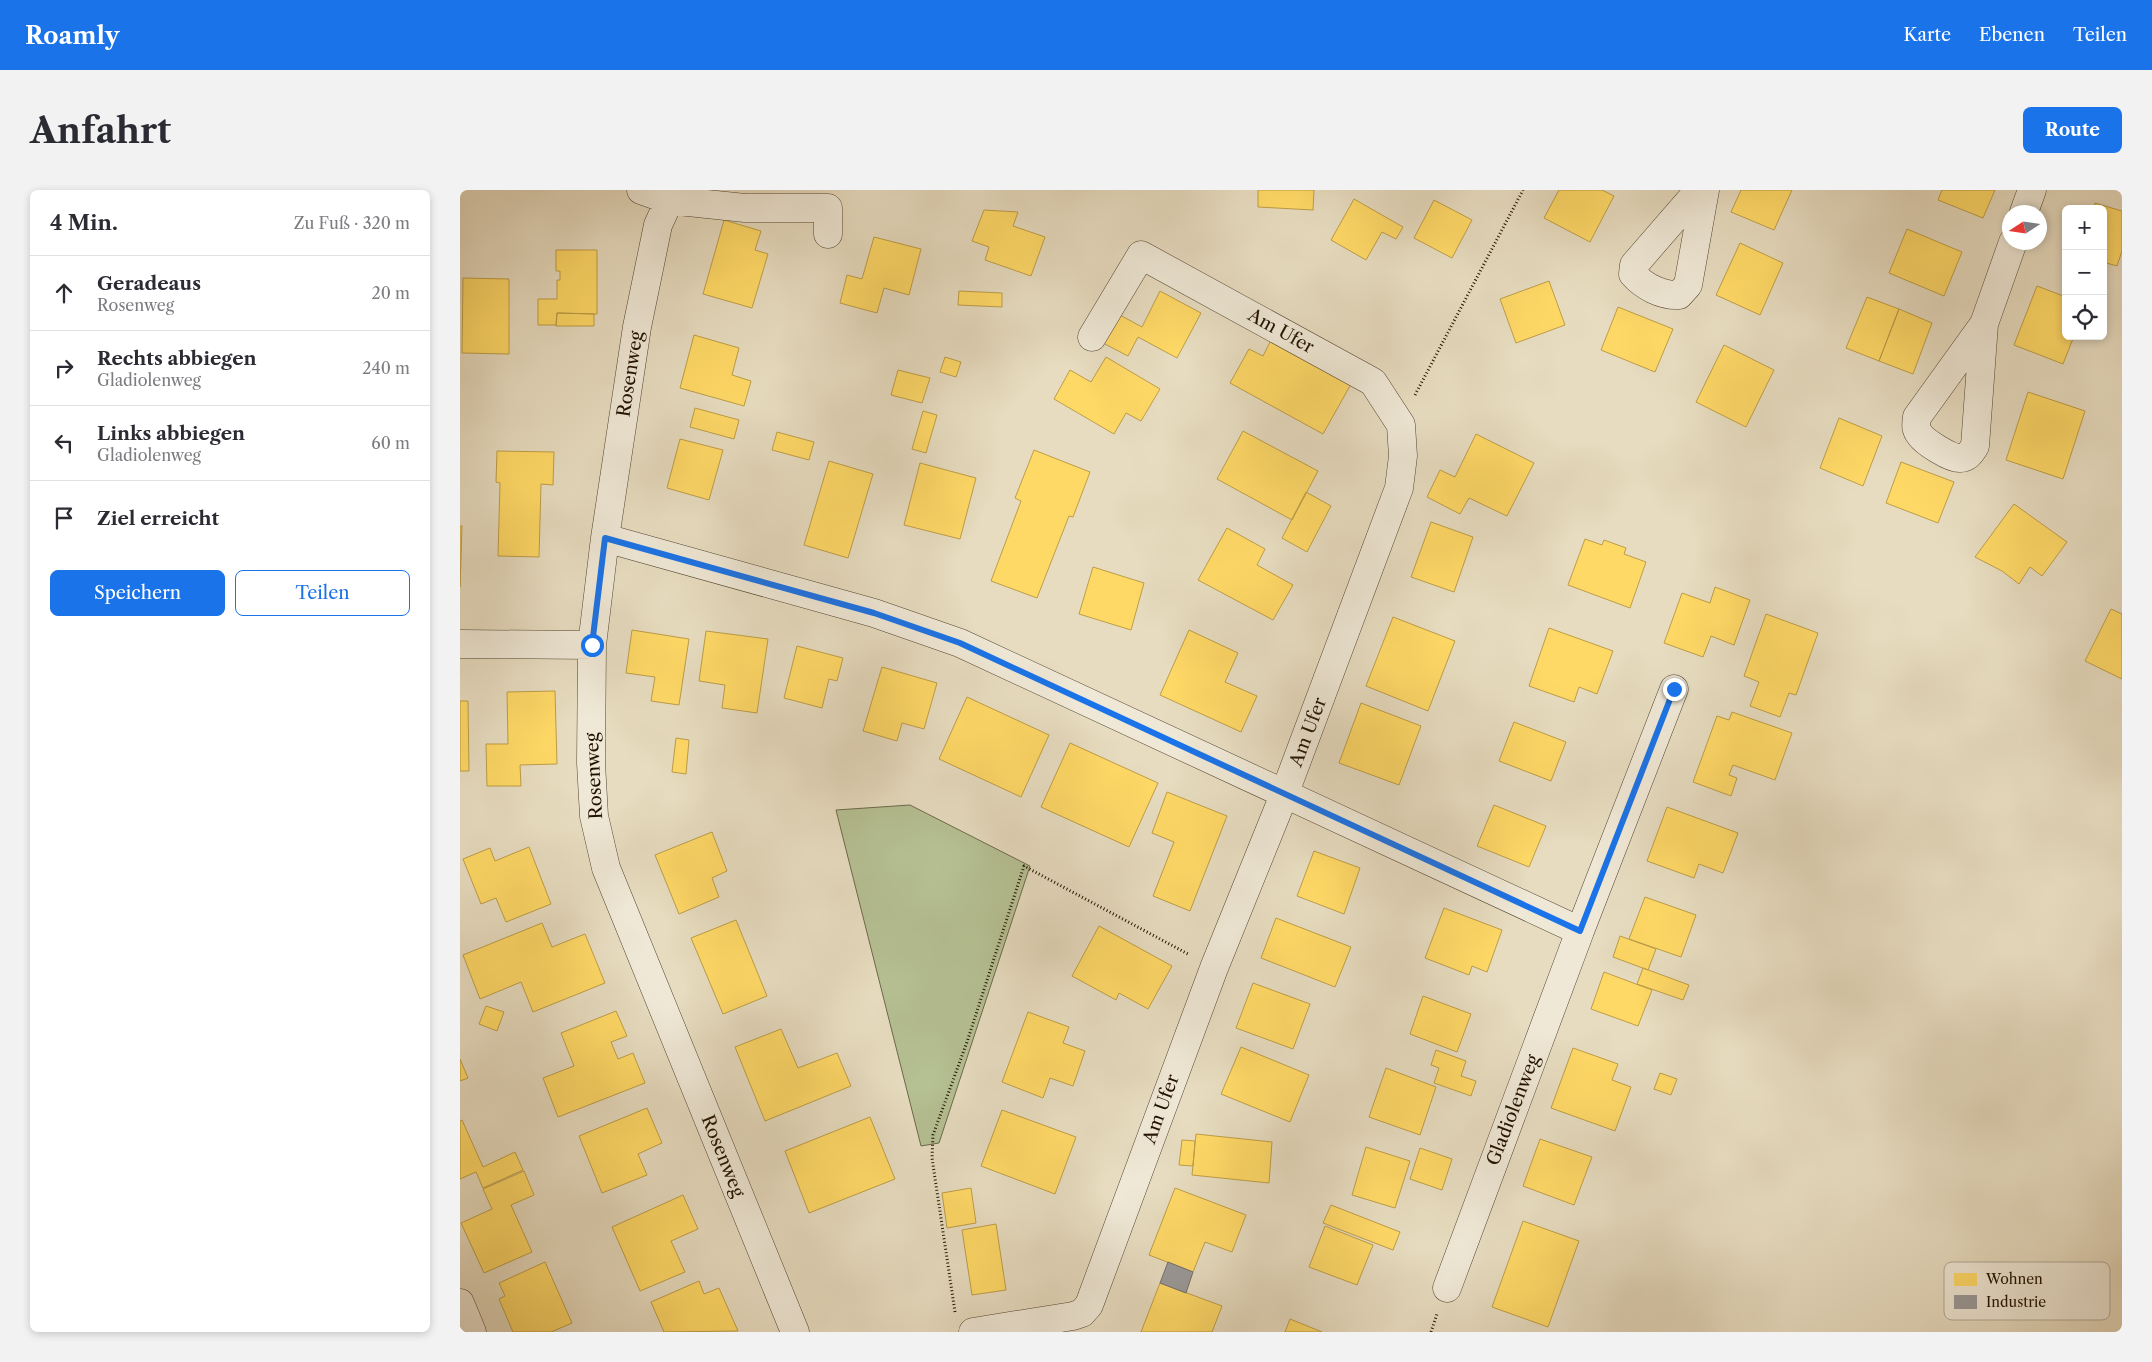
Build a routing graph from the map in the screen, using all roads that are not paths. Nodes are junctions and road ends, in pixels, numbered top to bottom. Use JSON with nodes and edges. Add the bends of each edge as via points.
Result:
{"nodes":[{"id":1,"x":642,"y":190,"type":"edge"},
{"id":2,"x":1699,"y":190,"type":"edge"},
{"id":3,"x":1705,"y":190,"type":"edge"},
{"id":4,"x":2032,"y":190,"type":"edge"},
{"id":5,"x":672,"y":195,"type":"edge"},
{"id":6,"x":2027,"y":205,"type":"edge"},
{"id":7,"x":828,"y":234,"type":"dead end"},
{"id":8,"x":2011,"y":250,"type":"edge"},
{"id":9,"x":1984,"y":324,"type":"dead end"},
{"id":10,"x":1092,"y":337,"type":"dead end"},
{"id":11,"x":605,"y":538,"type":"junction"},
{"id":12,"x":460,"y":644,"type":"edge"},
{"id":13,"x":592,"y":645,"type":"junction"},
{"id":14,"x":1674,"y":689,"type":"dead end"},
{"id":15,"x":1284,"y":795,"type":"junction"},
{"id":16,"x":1580,"y":931,"type":"junction"},
{"id":17,"x":1447,"y":1288,"type":"dead end"},
{"id":18,"x":460,"y":1303,"type":"edge"},
{"id":19,"x":964,"y":1322,"type":"edge"},
{"id":20,"x":472,"y":1332,"type":"edge"},
{"id":21,"x":795,"y":1332,"type":"edge"}],
"edges":[{"from":1,"to":5,"type":"street"},
{"from":2,"to":3,"type":"street","via":[[1634,265],[1634,274],[1640,282],[1669,296],[1680,295],[1688,285]]},
{"from":4,"to":6,"type":"street"},
{"from":5,"to":7,"type":"street","via":[[745,208],[828,208]]},
{"from":5,"to":11,"type":"street","name":"Rosenweg","via":[[658,225],[637,327]]},
{"from":8,"to":9,"type":"street"},
{"from":10,"to":15,"type":"street","name":"Am Ufer","via":[[1141,254],[1373,382],[1400,425],[1403,456],[1399,488]]},
{"from":11,"to":13,"type":"street","name":"Rosenweg"},
{"from":11,"to":15,"type":"street","via":[[874,613],[960,643]]},
{"from":12,"to":13,"type":"street"},
{"from":13,"to":21,"type":"street","name":"Rosenweg","via":[[591,763],[594,816],[603,859]]},
{"from":14,"to":16,"type":"street","name":"Gladiolenweg"},
{"from":15,"to":16,"type":"street"},
{"from":15,"to":19,"type":"street","name":"Am Ufer","via":[[1214,968],[1089,1305],[1082,1313],[1073,1316]]},
{"from":16,"to":17,"type":"street","name":"Gladiolenweg"},
{"from":18,"to":20,"type":"street"}]}
